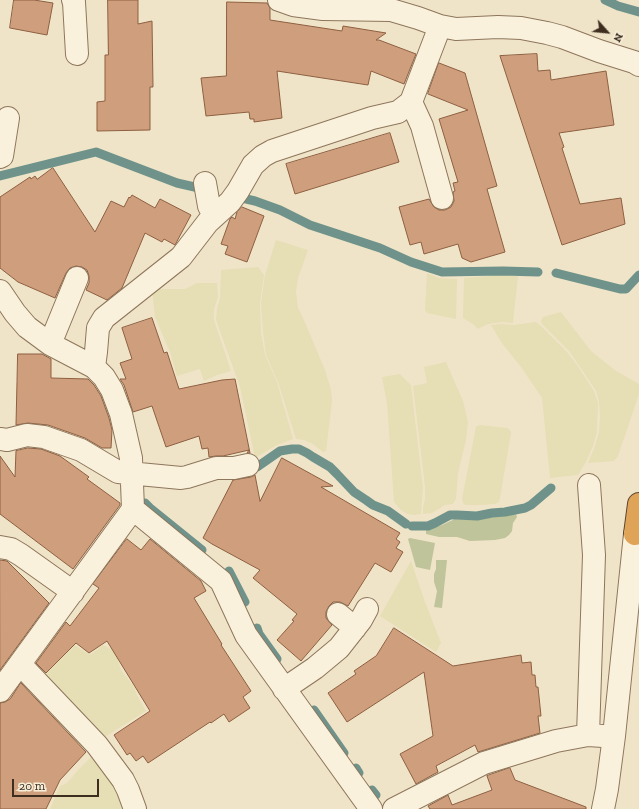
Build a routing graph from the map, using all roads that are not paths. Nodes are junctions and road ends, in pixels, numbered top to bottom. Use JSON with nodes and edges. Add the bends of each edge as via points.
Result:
{"nodes":[{"id":1,"x":73,"y":0,"type":"edge"},
{"id":2,"x":279,"y":0,"type":"edge"},
{"id":3,"x":440,"y":26,"type":"junction"},
{"id":4,"x":77,"y":54,"type":"dead end"},
{"id":5,"x":639,"y":65,"type":"edge"},
{"id":6,"x":411,"y":102,"type":"junction"},
{"id":7,"x":8,"y":118,"type":"dead end"},
{"id":8,"x":0,"y":157,"type":"edge"},
{"id":9,"x":205,"y":183,"type":"dead end"},
{"id":10,"x":442,"y":198,"type":"dead end"},
{"id":11,"x":214,"y":216,"type":"junction"},
{"id":12,"x":77,"y":278,"type":"dead end"},
{"id":13,"x":0,"y":291,"type":"edge"},
{"id":14,"x":50,"y":344,"type":"junction"},
{"id":15,"x":94,"y":368,"type":"junction"},
{"id":16,"x":0,"y":439,"type":"edge"},
{"id":17,"x":248,"y":465,"type":"dead end"},
{"id":18,"x":132,"y":474,"type":"junction"},
{"id":19,"x":589,"y":485,"type":"dead end"},
{"id":20,"x":639,"y":504,"type":"edge"},
{"id":21,"x":133,"y":509,"type":"junction"},
{"id":22,"x":637,"y":529,"type":"edge"},
{"id":23,"x":0,"y":547,"type":"edge"},
{"id":24,"x":73,"y":592,"type":"junction"},
{"id":25,"x":367,"y":609,"type":"dead end"},
{"id":26,"x":338,"y":614,"type":"dead end"},
{"id":27,"x":355,"y":628,"type":"junction"},
{"id":28,"x":20,"y":664,"type":"junction"},
{"id":29,"x":284,"y":688,"type":"junction"},
{"id":30,"x":0,"y":691,"type":"edge"},
{"id":31,"x":588,"y":735,"type":"junction"},
{"id":32,"x":614,"y":736,"type":"junction"},
{"id":33,"x":135,"y":809,"type":"edge"},
{"id":34,"x":371,"y":809,"type":"edge"},
{"id":35,"x":394,"y":809,"type":"edge"},
{"id":36,"x":603,"y":809,"type":"edge"}],
"edges":[{"from":1,"to":4,"type":"street"},
{"from":2,"to":3,"type":"street","via":[[293,6],[323,10],[391,10]]},
{"from":3,"to":5,"type":"street","via":[[456,29],[521,28],[547,33]]},
{"from":3,"to":6,"type":"street"},
{"from":6,"to":10,"type":"street","via":[[422,126]]},
{"from":6,"to":11,"type":"street","via":[[398,112],[372,118],[263,156],[253,165],[230,202]]},
{"from":7,"to":8,"type":"street"},
{"from":9,"to":11,"type":"street","via":[[209,206]]},
{"from":11,"to":15,"type":"street","via":[[181,257],[104,318],[98,328]]},
{"from":12,"to":14,"type":"street"},
{"from":13,"to":14,"type":"street","via":[[27,327]]},
{"from":14,"to":15,"type":"street"},
{"from":15,"to":18,"type":"street","via":[[104,377],[112,390],[121,414]]},
{"from":16,"to":18,"type":"street","via":[[7,440],[27,435],[44,438],[81,450],[118,472]]},
{"from":17,"to":18,"type":"street","via":[[216,468],[181,478]]},
{"from":18,"to":21,"type":"street"},
{"from":19,"to":31,"type":"street","via":[[594,555]]},
{"from":20,"to":22,"type":"highway"},
{"from":21,"to":24,"type":"street"},
{"from":21,"to":29,"type":"street","via":[[221,581],[246,635]]},
{"from":22,"to":32,"type":"street"},
{"from":23,"to":24,"type":"street","via":[[11,549],[21,555]]},
{"from":24,"to":28,"type":"street"},
{"from":25,"to":27,"type":"street"},
{"from":26,"to":27,"type":"street"},
{"from":27,"to":29,"type":"street","via":[[339,648],[315,668]]},
{"from":28,"to":30,"type":"street"},
{"from":28,"to":33,"type":"street","via":[[96,745],[123,780]]},
{"from":29,"to":34,"type":"street"},
{"from":31,"to":32,"type":"street"},
{"from":31,"to":35,"type":"street","via":[[484,763]]},
{"from":32,"to":36,"type":"street"}]}
